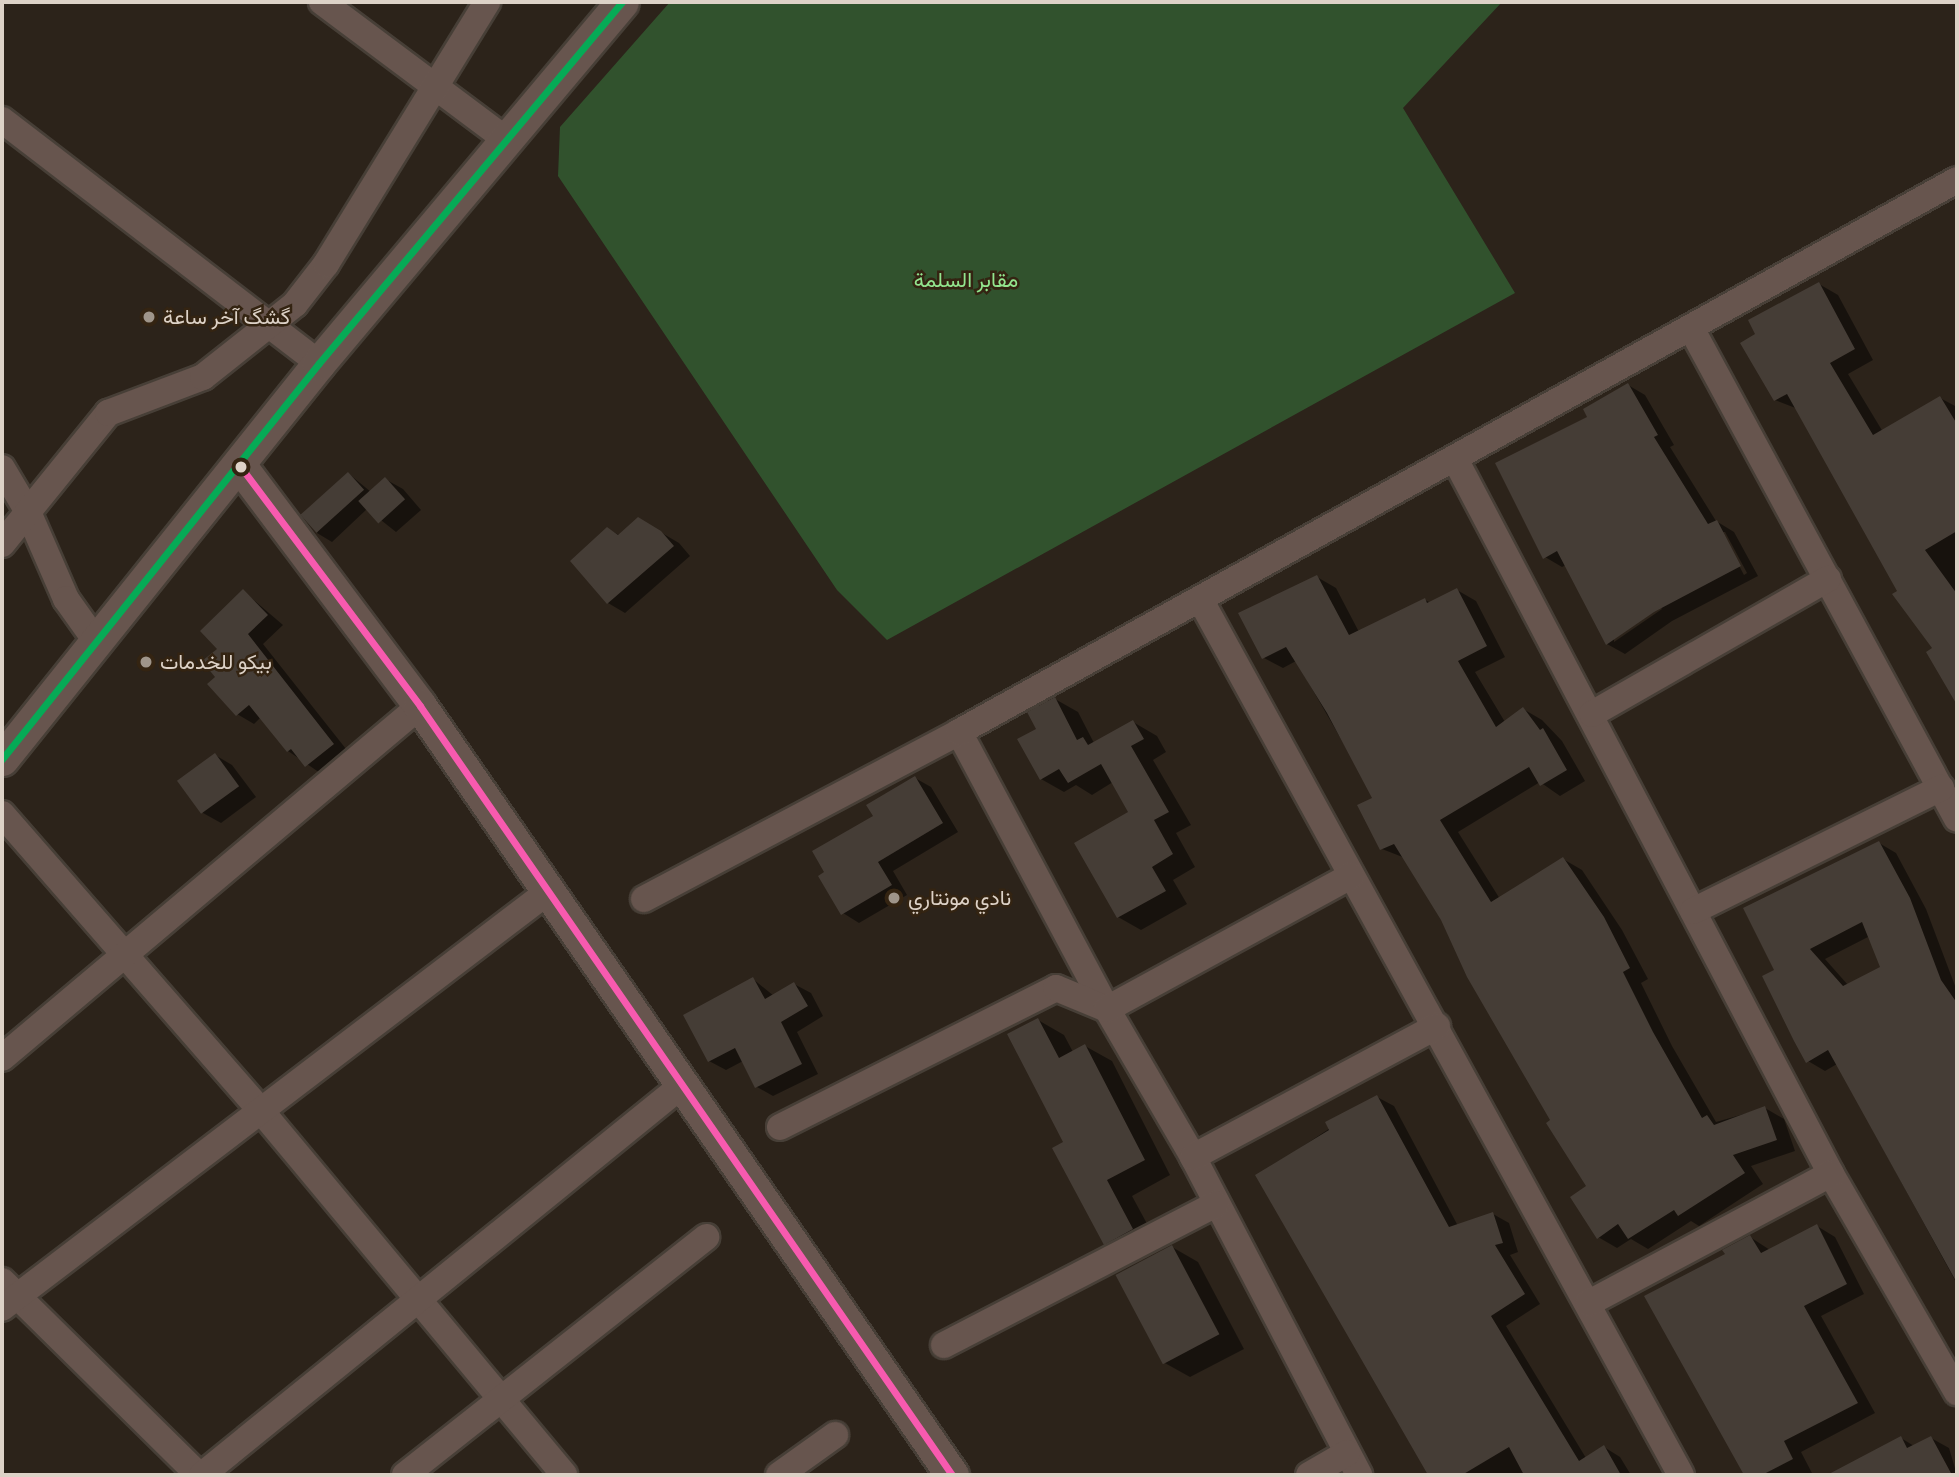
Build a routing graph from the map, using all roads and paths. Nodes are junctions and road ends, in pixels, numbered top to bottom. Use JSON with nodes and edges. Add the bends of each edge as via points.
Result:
{"nodes":[{"id":1,"x":323,"y":2,"type":"edge"},
{"id":2,"x":487,"y":2,"type":"edge"},
{"id":3,"x":622,"y":2,"type":"edge"},
{"id":4,"x":436,"y":87,"type":"junction"},
{"id":5,"x":2,"y":120,"type":"edge"},
{"id":6,"x":505,"y":139,"type":"junction"},
{"id":7,"x":1957,"y":181,"type":"edge"},
{"id":8,"x":271,"y":326,"type":"junction"},
{"id":9,"x":1691,"y":328,"type":"junction"},
{"id":10,"x":320,"y":363,"type":"junction"},
{"id":11,"x":1455,"y":459,"type":"junction"},
{"id":12,"x":240,"y":466,"type":"junction"},
{"id":13,"x":2,"y":468,"type":"edge"},
{"id":14,"x":28,"y":512,"type":"junction"},
{"id":15,"x":2,"y":544,"type":"edge"},
{"id":16,"x":1828,"y":579,"type":"junction"},
{"id":17,"x":1200,"y":599,"type":"junction"},
{"id":18,"x":98,"y":644,"type":"junction"},
{"id":19,"x":420,"y":706,"type":"junction"},
{"id":20,"x":1592,"y":714,"type":"junction"},
{"id":21,"x":959,"y":732,"type":"junction"},
{"id":22,"x":2,"y":759,"type":"edge"},
{"id":23,"x":1941,"y":788,"type":"junction"},
{"id":24,"x":2,"y":814,"type":"edge"},
{"id":25,"x":1957,"y":819,"type":"edge"},
{"id":26,"x":1351,"y":876,"type":"junction"},
{"id":27,"x":549,"y":891,"type":"junction"},
{"id":28,"x":644,"y":899,"type":"dead end"},
{"id":29,"x":1693,"y":911,"type":"junction"},
{"id":30,"x":124,"y":954,"type":"junction"},
{"id":31,"x":1107,"y":1009,"type":"junction"},
{"id":32,"x":1437,"y":1026,"type":"junction"},
{"id":33,"x":2,"y":1058,"type":"edge"},
{"id":34,"x":680,"y":1087,"type":"junction"},
{"id":35,"x":262,"y":1112,"type":"junction"},
{"id":36,"x":780,"y":1127,"type":"dead end"},
{"id":37,"x":1193,"y":1157,"type":"junction"},
{"id":38,"x":1831,"y":1174,"type":"junction"},
{"id":39,"x":1216,"y":1204,"type":"junction"},
{"id":40,"x":706,"y":1237,"type":"dead end"},
{"id":41,"x":7,"y":1295,"type":"edge"},
{"id":42,"x":417,"y":1298,"type":"junction"},
{"id":43,"x":1589,"y":1303,"type":"junction"},
{"id":44,"x":944,"y":1345,"type":"dead end"},
{"id":45,"x":1957,"y":1392,"type":"edge"},
{"id":46,"x":500,"y":1399,"type":"junction"},
{"id":47,"x":835,"y":1435,"type":"dead end"},
{"id":48,"x":1353,"y":1464,"type":"edge"},
{"id":49,"x":200,"y":1475,"type":"edge"},
{"id":50,"x":405,"y":1475,"type":"edge"},
{"id":51,"x":564,"y":1475,"type":"edge"},
{"id":52,"x":779,"y":1475,"type":"edge"},
{"id":53,"x":952,"y":1475,"type":"edge"},
{"id":54,"x":1309,"y":1475,"type":"edge"},
{"id":55,"x":1681,"y":1475,"type":"edge"}],
"edges":[{"from":1,"to":4,"type":"street"},
{"from":2,"to":4,"type":"street"},
{"from":3,"to":6,"type":"street"},
{"from":4,"to":6,"type":"street"},
{"from":4,"to":8,"type":"street","via":[[326,264]]},
{"from":5,"to":8,"type":"street"},
{"from":6,"to":10,"type":"street"},
{"from":7,"to":9,"type":"street"},
{"from":8,"to":10,"type":"street"},
{"from":8,"to":14,"type":"street","via":[[203,377],[108,413]]},
{"from":9,"to":11,"type":"street"},
{"from":9,"to":16,"type":"street"},
{"from":10,"to":12,"type":"street"},
{"from":11,"to":17,"type":"street"},
{"from":11,"to":20,"type":"street"},
{"from":12,"to":18,"type":"street"},
{"from":12,"to":19,"type":"street"},
{"from":13,"to":14,"type":"street"},
{"from":14,"to":15,"type":"street"},
{"from":14,"to":18,"type":"street","via":[[66,599]]},
{"from":16,"to":20,"type":"street"},
{"from":16,"to":23,"type":"street"},
{"from":17,"to":21,"type":"street"},
{"from":17,"to":26,"type":"street"},
{"from":18,"to":22,"type":"street"},
{"from":19,"to":27,"type":"street"},
{"from":19,"to":30,"type":"street"},
{"from":20,"to":29,"type":"street"},
{"from":21,"to":28,"type":"street"},
{"from":21,"to":31,"type":"street"},
{"from":23,"to":25,"type":"street"},
{"from":23,"to":29,"type":"street"},
{"from":24,"to":30,"type":"street"},
{"from":26,"to":31,"type":"street"},
{"from":26,"to":32,"type":"street"},
{"from":27,"to":34,"type":"street"},
{"from":27,"to":35,"type":"street"},
{"from":29,"to":38,"type":"street"},
{"from":30,"to":33,"type":"street"},
{"from":30,"to":35,"type":"street"},
{"from":31,"to":36,"type":"street","via":[[1056,988]]},
{"from":31,"to":37,"type":"street"},
{"from":32,"to":37,"type":"street"},
{"from":32,"to":43,"type":"street"},
{"from":34,"to":42,"type":"street"},
{"from":34,"to":53,"type":"street"},
{"from":35,"to":41,"type":"street"},
{"from":35,"to":42,"type":"street"},
{"from":37,"to":39,"type":"street"},
{"from":38,"to":43,"type":"street"},
{"from":38,"to":45,"type":"street"},
{"from":39,"to":44,"type":"street"},
{"from":39,"to":48,"type":"street"},
{"from":40,"to":46,"type":"street"},
{"from":41,"to":49,"type":"street"},
{"from":42,"to":46,"type":"street"},
{"from":42,"to":49,"type":"street"},
{"from":43,"to":55,"type":"street"},
{"from":46,"to":50,"type":"street"},
{"from":46,"to":51,"type":"street"},
{"from":47,"to":52,"type":"street"},
{"from":48,"to":54,"type":"street"}]}
